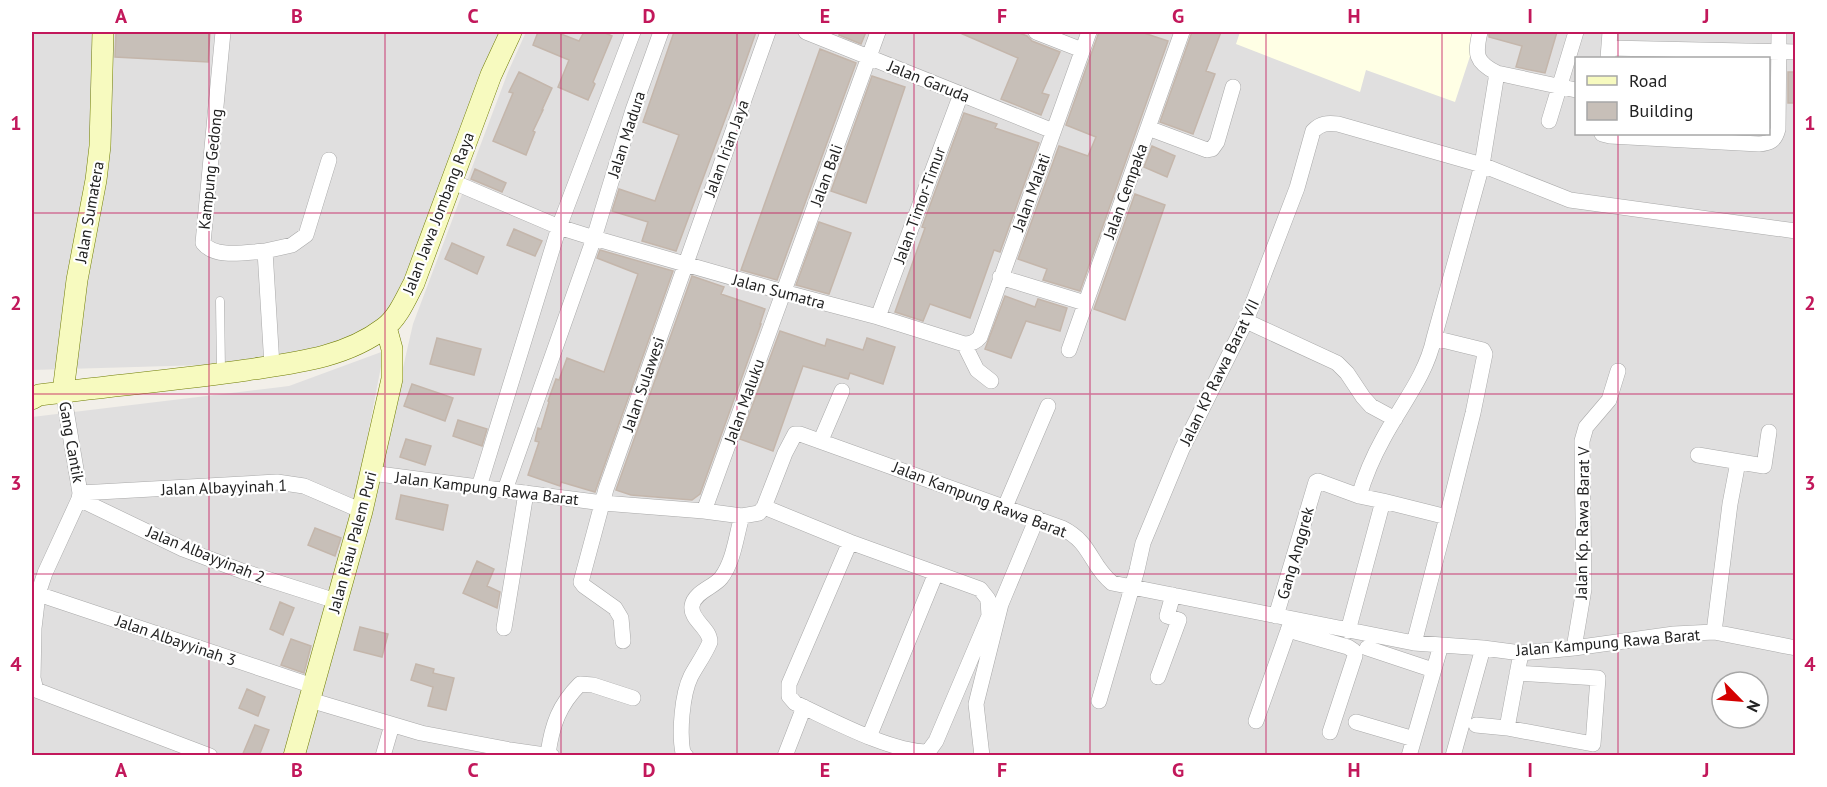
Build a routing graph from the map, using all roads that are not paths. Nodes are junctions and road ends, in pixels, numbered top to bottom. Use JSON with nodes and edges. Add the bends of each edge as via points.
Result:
{"nodes":[{"id":1,"x":103,"y":32,"type":"edge"},
{"id":2,"x":223,"y":32,"type":"edge"},
{"id":3,"x":511,"y":32,"type":"edge"},
{"id":4,"x":633,"y":32,"type":"edge"},
{"id":5,"x":661,"y":32,"type":"edge"},
{"id":6,"x":768,"y":32,"type":"edge"},
{"id":7,"x":806,"y":32,"type":"edge"},
{"id":8,"x":878,"y":32,"type":"edge"},
{"id":9,"x":1036,"y":32,"type":"edge"},
{"id":10,"x":1089,"y":32,"type":"edge"},
{"id":11,"x":1480,"y":32,"type":"edge"},
{"id":12,"x":1576,"y":32,"type":"edge"},
{"id":13,"x":1610,"y":32,"type":"edge"},
{"id":14,"x":1779,"y":32,"type":"edge"},
{"id":15,"x":1177,"y":33,"type":"edge"},
{"id":16,"x":1082,"y":50,"type":"junction"},
{"id":17,"x":1778,"y":51,"type":"junction"},
{"id":18,"x":1796,"y":52,"type":"edge"},
{"id":19,"x":1609,"y":53,"type":"edge"},
{"id":20,"x":869,"y":57,"type":"junction"},
{"id":21,"x":1497,"y":73,"type":"junction"},
{"id":22,"x":1233,"y":87,"type":"dead end"},
{"id":23,"x":1559,"y":87,"type":"junction"},
{"id":24,"x":1575,"y":90,"type":"edge"},
{"id":25,"x":961,"y":94,"type":"junction"},
{"id":26,"x":1549,"y":122,"type":"dead end"},
{"id":27,"x":1148,"y":128,"type":"junction"},
{"id":28,"x":1053,"y":131,"type":"junction"},
{"id":29,"x":1606,"y":135,"type":"edge"},
{"id":30,"x":329,"y":160,"type":"dead end"},
{"id":31,"x":1482,"y":165,"type":"junction"},
{"id":32,"x":451,"y":181,"type":"junction"},
{"id":33,"x":560,"y":227,"type":"junction"},
{"id":34,"x":1796,"y":231,"type":"edge"},
{"id":35,"x":594,"y":238,"type":"junction"},
{"id":36,"x":265,"y":251,"type":"junction"},
{"id":37,"x":685,"y":265,"type":"junction"},
{"id":38,"x":1000,"y":277,"type":"junction"},
{"id":39,"x":783,"y":292,"type":"junction"},
{"id":40,"x":220,"y":301,"type":"dead end"},
{"id":41,"x":1085,"y":303,"type":"junction"},
{"id":42,"x":878,"y":317,"type":"junction"},
{"id":43,"x":1246,"y":321,"type":"junction"},
{"id":44,"x":386,"y":327,"type":"junction"},
{"id":45,"x":1434,"y":338,"type":"junction"},
{"id":46,"x":964,"y":344,"type":"junction"},
{"id":47,"x":1069,"y":350,"type":"dead end"},
{"id":48,"x":272,"y":366,"type":"junction"},
{"id":49,"x":1618,"y":371,"type":"dead end"},
{"id":50,"x":221,"y":374,"type":"junction"},
{"id":51,"x":991,"y":381,"type":"dead end"},
{"id":52,"x":842,"y":391,"type":"dead end"},
{"id":53,"x":63,"y":392,"type":"junction"},
{"id":54,"x":34,"y":396,"type":"edge"},
{"id":55,"x":1048,"y":406,"type":"dead end"},
{"id":56,"x":1395,"y":419,"type":"junction"},
{"id":57,"x":1769,"y":432,"type":"dead end"},
{"id":58,"x":821,"y":440,"type":"junction"},
{"id":59,"x":1698,"y":455,"type":"dead end"},
{"id":60,"x":1738,"y":462,"type":"junction"},
{"id":61,"x":371,"y":473,"type":"junction"},
{"id":62,"x":479,"y":487,"type":"junction"},
{"id":63,"x":505,"y":490,"type":"junction"},
{"id":64,"x":526,"y":493,"type":"junction"},
{"id":65,"x":80,"y":496,"type":"junction"},
{"id":66,"x":1359,"y":496,"type":"junction"},
{"id":67,"x":1383,"y":501,"type":"junction"},
{"id":68,"x":603,"y":503,"type":"junction"},
{"id":69,"x":764,"y":507,"type":"junction"},
{"id":70,"x":1005,"y":507,"type":"junction"},
{"id":71,"x":362,"y":511,"type":"junction"},
{"id":72,"x":704,"y":511,"type":"junction"},
{"id":73,"x":742,"y":516,"type":"junction"},
{"id":74,"x":1447,"y":517,"type":"junction"},
{"id":75,"x":1037,"y":518,"type":"junction"},
{"id":76,"x":850,"y":542,"type":"junction"},
{"id":77,"x":936,"y":573,"type":"junction"},
{"id":78,"x":1132,"y":587,"type":"junction"},
{"id":79,"x":38,"y":594,"type":"junction"},
{"id":80,"x":1173,"y":595,"type":"junction"},
{"id":81,"x":336,"y":601,"type":"junction"},
{"id":82,"x":1285,"y":622,"type":"junction"},
{"id":83,"x":504,"y":628,"type":"dead end"},
{"id":84,"x":1348,"y":631,"type":"junction"},
{"id":85,"x":1714,"y":632,"type":"junction"},
{"id":86,"x":622,"y":640,"type":"dead end"},
{"id":87,"x":1414,"y":643,"type":"junction"},
{"id":88,"x":1441,"y":645,"type":"junction"},
{"id":89,"x":1367,"y":648,"type":"dead end"},
{"id":90,"x":1484,"y":648,"type":"junction"},
{"id":91,"x":1574,"y":648,"type":"junction"},
{"id":92,"x":1796,"y":648,"type":"edge"},
{"id":93,"x":1521,"y":653,"type":"junction"},
{"id":94,"x":1435,"y":666,"type":"junction"},
{"id":95,"x":1517,"y":674,"type":"junction"},
{"id":96,"x":1158,"y":677,"type":"dead end"},
{"id":97,"x":312,"y":692,"type":"junction"},
{"id":98,"x":633,"y":698,"type":"dead end"},
{"id":99,"x":1099,"y":701,"type":"dead end"},
{"id":100,"x":804,"y":707,"type":"junction"},
{"id":101,"x":1256,"y":721,"type":"dead end"},
{"id":102,"x":1356,"y":722,"type":"dead end"},
{"id":103,"x":1476,"y":725,"type":"dead end"},
{"id":104,"x":1506,"y":728,"type":"junction"},
{"id":105,"x":390,"y":732,"type":"dead end"},
{"id":106,"x":1330,"y":732,"type":"dead end"},
{"id":107,"x":869,"y":737,"type":"junction"},
{"id":108,"x":1414,"y":739,"type":"junction"},
{"id":109,"x":1593,"y":750,"type":"edge"},
{"id":110,"x":509,"y":753,"type":"edge"},
{"id":111,"x":550,"y":755,"type":"edge"},
{"id":112,"x":210,"y":756,"type":"edge"},
{"id":113,"x":294,"y":756,"type":"edge"},
{"id":114,"x":383,"y":756,"type":"edge"},
{"id":115,"x":686,"y":756,"type":"edge"},
{"id":116,"x":785,"y":756,"type":"edge"},
{"id":117,"x":982,"y":756,"type":"edge"},
{"id":118,"x":1409,"y":756,"type":"edge"},
{"id":119,"x":1453,"y":756,"type":"edge"}],
"edges":[{"from":1,"to":53,"type":"street","name":"Jalan Sumatera","via":[[107,64],[100,146]]},
{"from":2,"to":36,"type":"street","name":"Kampung Gedong","via":[[203,243],[222,253]]},
{"from":3,"to":32,"type":"street","name":"Jalan Jawa Jombang Raya"},
{"from":4,"to":33,"type":"street","name":"Jalan Madura"},
{"from":5,"to":35,"type":"street","name":"Jalan Madura"},
{"from":6,"to":37,"type":"street","name":"Jalan Irian Jaya"},
{"from":7,"to":20,"type":"street","name":"Jalan Garuda"},
{"from":8,"to":20,"type":"street","name":"Jalan Bali"},
{"from":9,"to":16,"type":"street"},
{"from":10,"to":16,"type":"street","name":"Jalan Malati"},
{"from":11,"to":21,"type":"street","via":[[1476,49],[1480,62]]},
{"from":12,"to":23,"type":"street"},
{"from":13,"to":19,"type":"street"},
{"from":14,"to":17,"type":"street"},
{"from":15,"to":27,"type":"street","name":"Jalan Cempaka"},
{"from":16,"to":28,"type":"street","name":"Jalan Malati"},
{"from":17,"to":18,"type":"street"},
{"from":17,"to":19,"type":"street"},
{"from":17,"to":29,"type":"street","via":[[1778,129],[1773,141],[1759,144]]},
{"from":20,"to":25,"type":"street","name":"Jalan Garuda"},
{"from":20,"to":39,"type":"street","name":"Jalan Bali"},
{"from":21,"to":23,"type":"street"},
{"from":21,"to":31,"type":"street"},
{"from":22,"to":27,"type":"street","via":[[1212,149]]},
{"from":23,"to":24,"type":"street"},
{"from":23,"to":26,"type":"street"},
{"from":25,"to":28,"type":"street","name":"Jalan Garuda"},
{"from":25,"to":42,"type":"street","name":"Jalan Timor-Timur"},
{"from":27,"to":41,"type":"street","name":"Jalan Cempaka"},
{"from":28,"to":38,"type":"street","name":"Jalan Malati"},
{"from":30,"to":36,"type":"street","name":"Kampung Gedong","via":[[306,236],[292,245]]},
{"from":31,"to":34,"type":"street","via":[[1570,200]]},
{"from":31,"to":43,"type":"street","name":"Jalan KP Rawa Barat VII","via":[[1338,124],[1320,124],[1313,131],[1297,188]]},
{"from":31,"to":45,"type":"street"},
{"from":32,"to":33,"type":"street","name":"Jalan Sumatra"},
{"from":32,"to":44,"type":"street","name":"Jalan Jawa Jombang Raya","via":[[414,283]]},
{"from":33,"to":35,"type":"street","name":"Jalan Sumatra"},
{"from":33,"to":62,"type":"street"},
{"from":35,"to":37,"type":"street","name":"Jalan Sumatra"},
{"from":35,"to":63,"type":"street"},
{"from":36,"to":48,"type":"street"},
{"from":37,"to":39,"type":"street","name":"Jalan Sumatra"},
{"from":37,"to":68,"type":"street","name":"Jalan Sulawesi"},
{"from":38,"to":41,"type":"street"},
{"from":38,"to":46,"type":"street","name":"Jalan Malati","via":[[980,337]]},
{"from":39,"to":42,"type":"street","name":"Jalan Sumatra"},
{"from":39,"to":72,"type":"street","name":"Jalan Maluku"},
{"from":40,"to":50,"type":"lane"},
{"from":41,"to":47,"type":"street","name":"Jalan Cempaka"},
{"from":42,"to":46,"type":"street","name":"Jalan Sumatra"},
{"from":43,"to":56,"type":"street","via":[[1337,363],[1371,406]]},
{"from":43,"to":78,"type":"street","name":"Jalan KP Rawa Barat VII","via":[[1182,448],[1143,543]]},
{"from":44,"to":48,"type":"street","name":"Jalan Jawa Jombang Raya","via":[[349,349]]},
{"from":44,"to":61,"type":"street","name":"Jalan Riau Palem Puri","via":[[392,349],[392,379]]},
{"from":45,"to":56,"type":"street","via":[[1431,355]]},
{"from":45,"to":74,"type":"street","via":[[1483,350],[1485,354]]},
{"from":46,"to":51,"type":"street","via":[[977,370]]},
{"from":48,"to":50,"type":"street","name":"Jalan Jawa Jombang Raya"},
{"from":49,"to":91,"type":"street","name":"Jalan Kp. Rawa Barat V","via":[[1609,400],[1586,427],[1582,441],[1584,589]]},
{"from":50,"to":53,"type":"street","name":"Jalan Jawa Jombang Raya"},
{"from":52,"to":58,"type":"street"},
{"from":53,"to":54,"type":"street","name":"Jalan Jawa Jombang Raya"},
{"from":53,"to":65,"type":"street","name":"Gang Cantik"},
{"from":55,"to":70,"type":"street"},
{"from":56,"to":66,"type":"street"},
{"from":57,"to":60,"type":"street","via":[[1764,466]]},
{"from":58,"to":69,"type":"street","name":"Jalan Kampung Rawa Barat","via":[[795,434]]},
{"from":58,"to":70,"type":"street","name":"Jalan Kampung Rawa Barat"},
{"from":59,"to":60,"type":"street"},
{"from":60,"to":85,"type":"street"},
{"from":61,"to":62,"type":"street","name":"Jalan Kampung Rawa Barat"},
{"from":61,"to":71,"type":"street","name":"Jalan Riau Palem Puri"},
{"from":62,"to":63,"type":"street","name":"Jalan Kampung Rawa Barat"},
{"from":63,"to":64,"type":"street","name":"Jalan Kampung Rawa Barat"},
{"from":64,"to":68,"type":"street","name":"Jalan Kampung Rawa Barat"},
{"from":64,"to":83,"type":"street"},
{"from":65,"to":71,"type":"street","name":"Jalan Albayyinah 1","via":[[277,482],[304,486]]},
{"from":65,"to":79,"type":"street"},
{"from":65,"to":81,"type":"street","name":"Jalan Albayyinah 2","via":[[183,549]]},
{"from":66,"to":67,"type":"street"},
{"from":66,"to":82,"type":"street","name":"Gang Anggrek","via":[[1318,481]]},
{"from":67,"to":74,"type":"street"},
{"from":67,"to":84,"type":"street"},
{"from":68,"to":72,"type":"street","name":"Jalan Kampung Rawa Barat"},
{"from":68,"to":86,"type":"street","via":[[581,582],[615,608],[621,618]]},
{"from":69,"to":73,"type":"street","name":"Jalan Kampung Rawa Barat","via":[[759,513]]},
{"from":69,"to":76,"type":"street"},
{"from":70,"to":75,"type":"street","name":"Jalan Kampung Rawa Barat"},
{"from":71,"to":81,"type":"street","name":"Jalan Riau Palem Puri"},
{"from":72,"to":73,"type":"street","name":"Jalan Kampung Rawa Barat"},
{"from":73,"to":115,"type":"street","via":[[726,570],[691,608],[710,635],[710,642],[686,690],[681,738]]},
{"from":74,"to":87,"type":"street"},
{"from":75,"to":78,"type":"street","name":"Jalan Kampung Rawa Barat","via":[[1073,534],[1112,584]]},
{"from":75,"to":117,"type":"street","via":[[1001,604],[975,704]]},
{"from":76,"to":77,"type":"street"},
{"from":76,"to":100,"type":"street","via":[[789,684],[789,696]]},
{"from":77,"to":107,"type":"street"},
{"from":77,"to":107,"type":"street","via":[[980,589],[988,598],[989,616],[928,752]]},
{"from":78,"to":80,"type":"street","name":"Jalan Kampung Rawa Barat"},
{"from":78,"to":99,"type":"street","name":"Jalan KP Rawa Barat VII"},
{"from":79,"to":97,"type":"street","name":"Jalan Albayyinah 3"},
{"from":79,"to":112,"type":"street","via":[[34,628],[36,690]]},
{"from":80,"to":82,"type":"street","name":"Jalan Kampung Rawa Barat"},
{"from":80,"to":96,"type":"street","via":[[1167,616],[1179,620]]},
{"from":81,"to":97,"type":"street","name":"Jalan Riau Palem Puri"},
{"from":82,"to":84,"type":"street","name":"Jalan Kampung Rawa Barat"},
{"from":82,"to":101,"type":"street","name":"Gang Anggrek"},
{"from":82,"to":106,"type":"street","via":[[1354,651]]},
{"from":84,"to":87,"type":"street","name":"Jalan Kampung Rawa Barat"},
{"from":85,"to":91,"type":"street","name":"Jalan Kampung Rawa Barat"},
{"from":85,"to":92,"type":"street","name":"Jalan Kampung Rawa Barat"},
{"from":87,"to":88,"type":"street","name":"Jalan Kampung Rawa Barat"},
{"from":88,"to":90,"type":"street","name":"Jalan Kampung Rawa Barat"},
{"from":88,"to":94,"type":"street"},
{"from":89,"to":94,"type":"street"},
{"from":90,"to":93,"type":"street","name":"Jalan Kampung Rawa Barat"},
{"from":90,"to":119,"type":"street"},
{"from":91,"to":93,"type":"street","name":"Jalan Kampung Rawa Barat"},
{"from":93,"to":95,"type":"street"},
{"from":94,"to":108,"type":"street"},
{"from":95,"to":104,"type":"street"},
{"from":95,"to":109,"type":"street","via":[[1598,678]]},
{"from":97,"to":110,"type":"street","name":"Jalan Albayyinah 3"},
{"from":97,"to":113,"type":"street","name":"Jalan Riau Palem Puri"},
{"from":98,"to":111,"type":"street","via":[[580,684],[567,697],[558,715]]},
{"from":100,"to":107,"type":"street"},
{"from":100,"to":116,"type":"street"},
{"from":102,"to":108,"type":"street"},
{"from":103,"to":104,"type":"street"},
{"from":104,"to":109,"type":"street"},
{"from":105,"to":114,"type":"street"},
{"from":108,"to":118,"type":"street"},
{"from":110,"to":111,"type":"street","name":"Jalan Albayyinah 3"}]}
